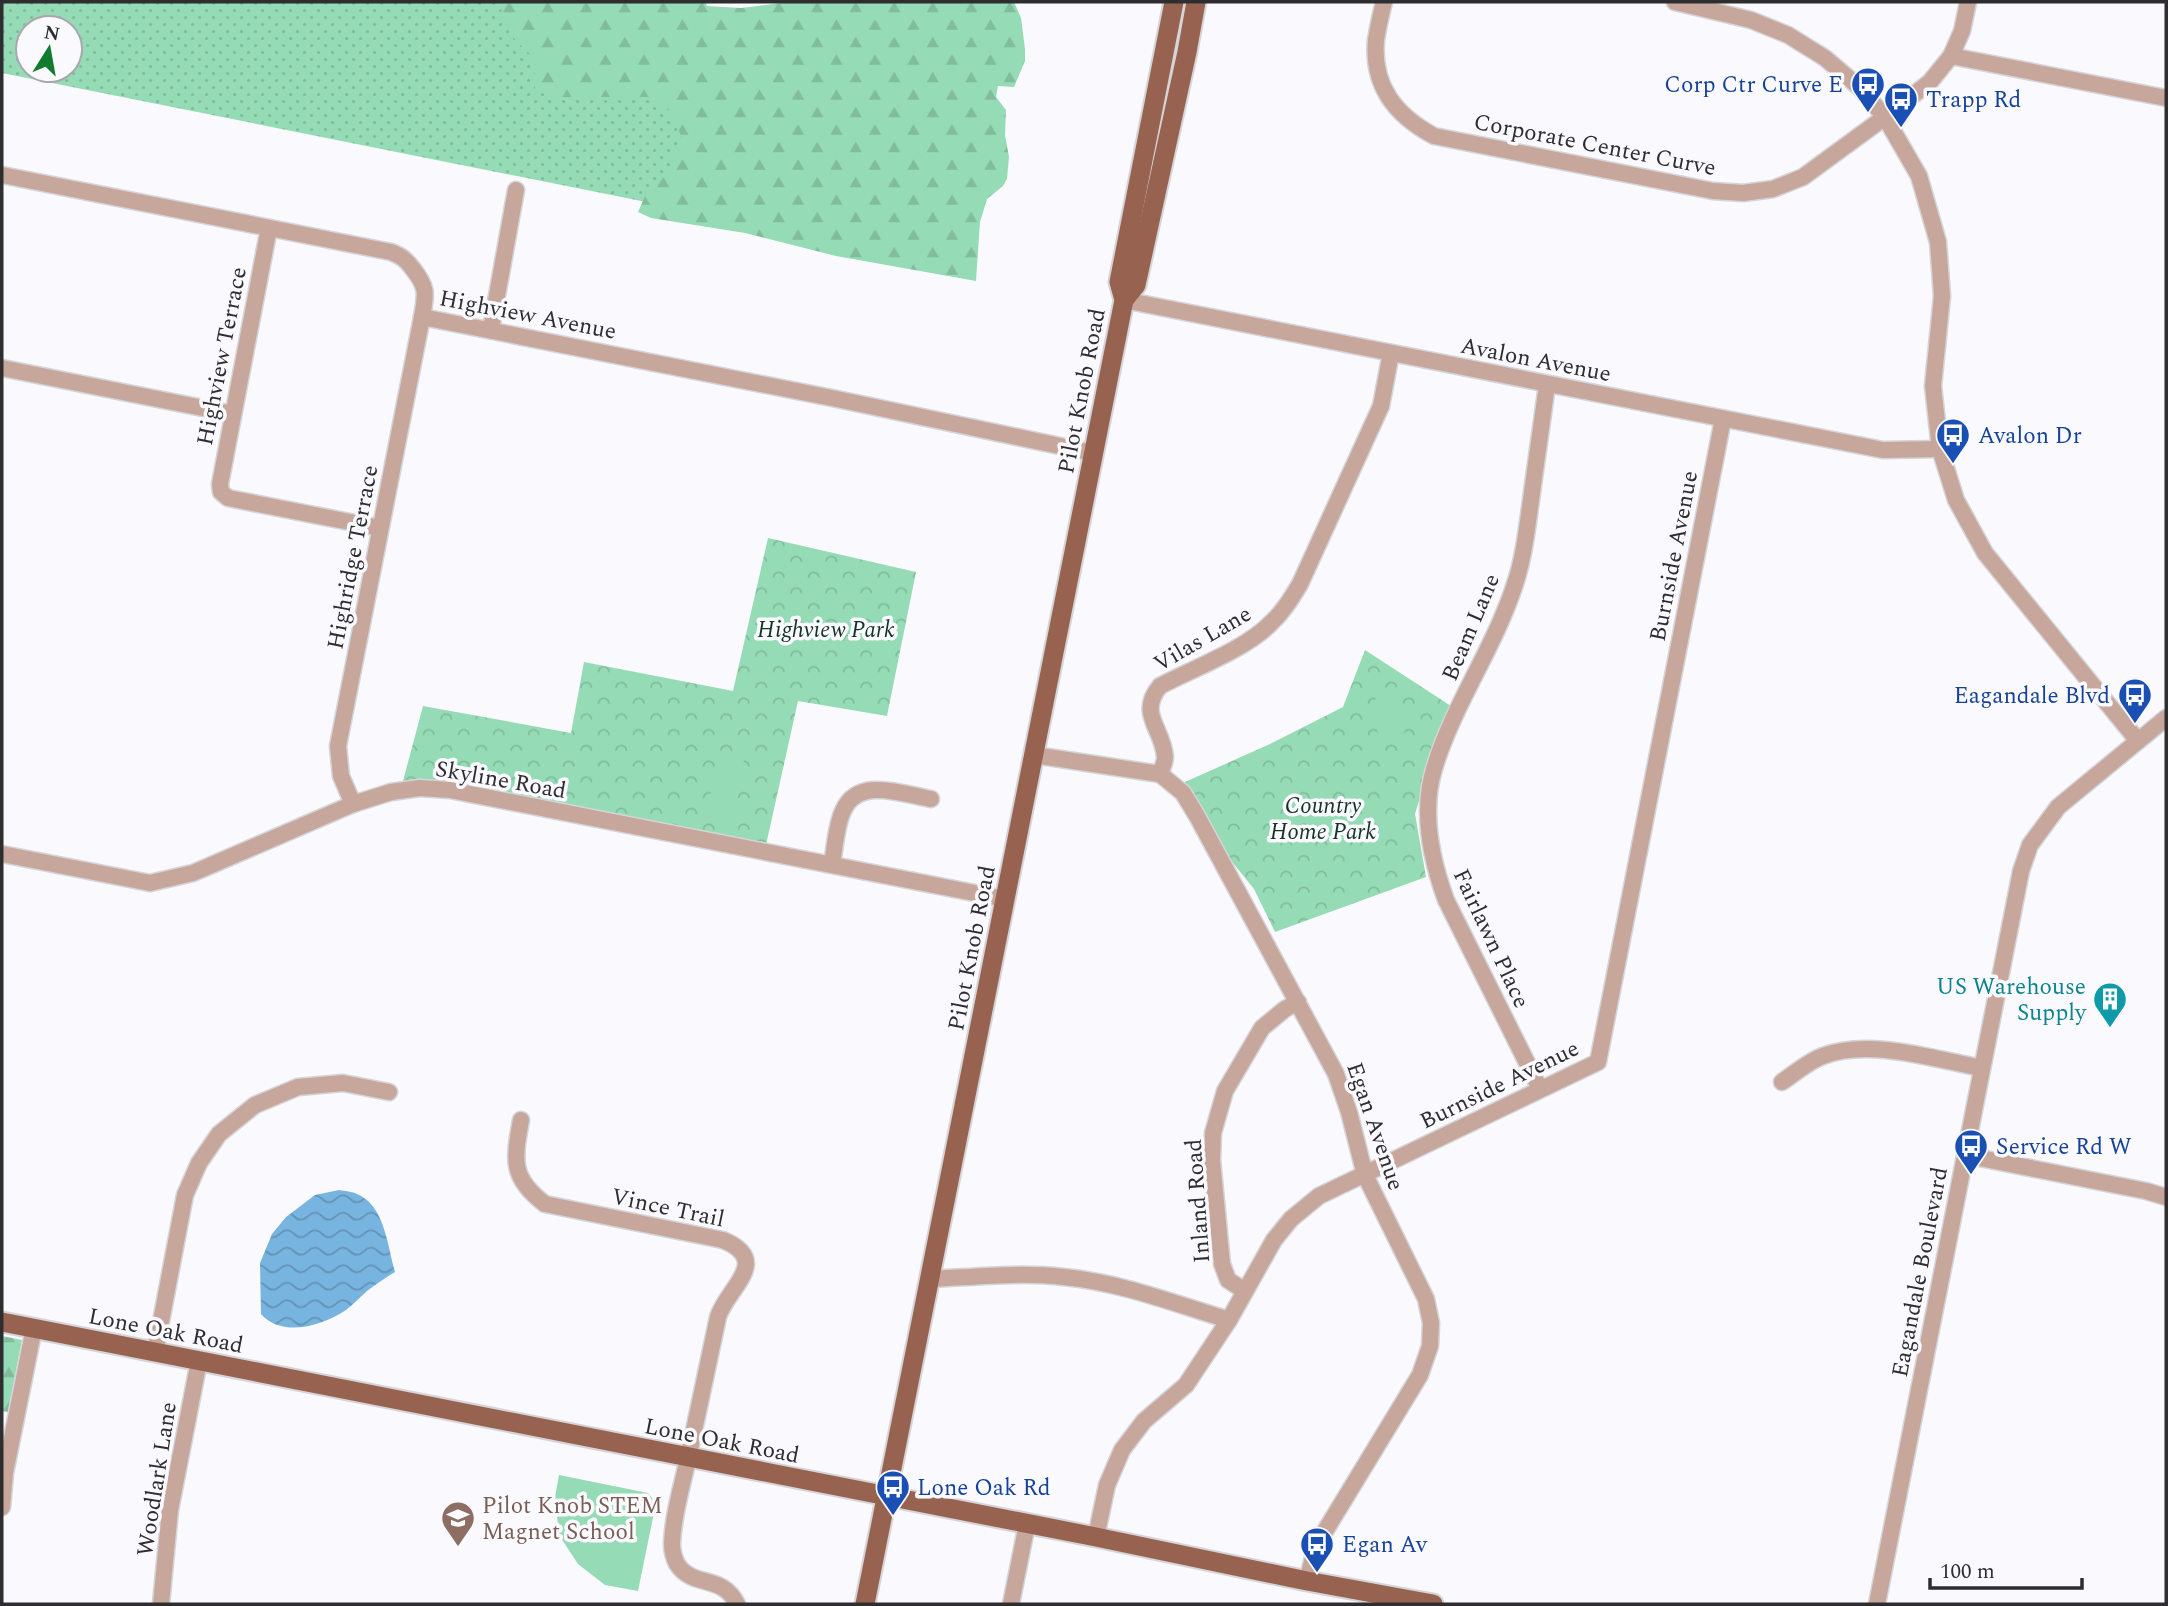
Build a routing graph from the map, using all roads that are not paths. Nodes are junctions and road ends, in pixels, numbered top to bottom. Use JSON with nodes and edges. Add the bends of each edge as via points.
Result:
{"nodes":[{"id":1,"x":1174,"y":2,"type":"edge"},
{"id":2,"x":1196,"y":2,"type":"edge"},
{"id":3,"x":1384,"y":2,"type":"edge"},
{"id":4,"x":1675,"y":2,"type":"edge"},
{"id":5,"x":1968,"y":2,"type":"edge"},
{"id":6,"x":1951,"y":56,"type":"junction"},
{"id":7,"x":2166,"y":98,"type":"edge"},
{"id":8,"x":1885,"y":117,"type":"junction"},
{"id":9,"x":2,"y":175,"type":"edge"},
{"id":10,"x":516,"y":190,"type":"dead end"},
{"id":11,"x":1143,"y":208,"type":"junction"},
{"id":12,"x":270,"y":228,"type":"junction"},
{"id":13,"x":1124,"y":300,"type":"junction"},
{"id":14,"x":422,"y":317,"type":"junction"},
{"id":15,"x":491,"y":329,"type":"junction"},
{"id":16,"x":1391,"y":353,"type":"junction"},
{"id":17,"x":2,"y":368,"type":"edge"},
{"id":18,"x":1548,"y":384,"type":"junction"},
{"id":19,"x":233,"y":414,"type":"junction"},
{"id":20,"x":1723,"y":419,"type":"junction"},
{"id":21,"x":1940,"y":449,"type":"junction"},
{"id":22,"x":1093,"y":453,"type":"junction"},
{"id":23,"x":380,"y":528,"type":"junction"},
{"id":24,"x":2166,"y":718,"type":"edge"},
{"id":25,"x":2138,"y":741,"type":"junction"},
{"id":26,"x":1034,"y":755,"type":"junction"},
{"id":27,"x":1160,"y":774,"type":"junction"},
{"id":28,"x":931,"y":799,"type":"dead end"},
{"id":29,"x":1429,"y":799,"type":"joint"},
{"id":30,"x":353,"y":804,"type":"junction"},
{"id":31,"x":2,"y":854,"type":"edge"},
{"id":32,"x":832,"y":864,"type":"junction"},
{"id":33,"x":1006,"y":899,"type":"junction"},
{"id":34,"x":1298,"y":1002,"type":"junction"},
{"id":35,"x":1982,"y":1068,"type":"junction"},
{"id":36,"x":1782,"y":1082,"type":"dead end"},
{"id":37,"x":1540,"y":1089,"type":"junction"},
{"id":38,"x":388,"y":1093,"type":"dead end"},
{"id":39,"x":521,"y":1120,"type":"dead end"},
{"id":40,"x":1965,"y":1156,"type":"junction"},
{"id":41,"x":1365,"y":1175,"type":"junction"},
{"id":42,"x":2166,"y":1197,"type":"edge"},
{"id":43,"x":931,"y":1279,"type":"junction"},
{"id":44,"x":1245,"y":1291,"type":"junction"},
{"id":45,"x":1229,"y":1320,"type":"junction"},
{"id":46,"x":2,"y":1322,"type":"edge"},
{"id":47,"x":34,"y":1328,"type":"junction"},
{"id":48,"x":155,"y":1353,"type":"junction"},
{"id":49,"x":199,"y":1361,"type":"junction"},
{"id":50,"x":688,"y":1458,"type":"junction"},
{"id":51,"x":4,"y":1473,"type":"edge"},
{"id":52,"x":888,"y":1497,"type":"junction"},
{"id":53,"x":2,"y":1507,"type":"edge"},
{"id":54,"x":1027,"y":1524,"type":"junction"},
{"id":55,"x":1096,"y":1537,"type":"junction"},
{"id":56,"x":1307,"y":1581,"type":"junction"},
{"id":57,"x":161,"y":1604,"type":"edge"},
{"id":58,"x":737,"y":1604,"type":"edge"},
{"id":59,"x":865,"y":1604,"type":"edge"},
{"id":60,"x":1011,"y":1604,"type":"edge"},
{"id":61,"x":1433,"y":1604,"type":"edge"},
{"id":62,"x":1877,"y":1604,"type":"edge"}],
"edges":[{"from":1,"to":11,"type":"main road","name":"Pilot Knob Road"},
{"from":2,"to":11,"type":"main road","name":"Pilot Knob Road","via":[[1187,52]]},
{"from":3,"to":8,"type":"street","name":"Corporate Center Curve","via":[[1376,40],[1377,71],[1398,111],[1434,136],[1743,193],[1773,189],[1803,177]]},
{"from":4,"to":8,"type":"street","via":[[1751,20],[1787,35],[1825,58]]},
{"from":5,"to":6,"type":"street","name":"Corporate Center Curve"},
{"from":6,"to":7,"type":"street"},
{"from":6,"to":8,"type":"street","name":"Corporate Center Curve","via":[[1930,82]]},
{"from":8,"to":21,"type":"street","via":[[1919,176],[1938,243],[1942,296],[1933,386]]},
{"from":9,"to":12,"type":"street","name":"Highview Avenue"},
{"from":10,"to":15,"type":"street"},
{"from":11,"to":13,"type":"main road","name":"Pilot Knob Road","via":[[1136,285]]},
{"from":12,"to":14,"type":"street","name":"Highview Avenue","via":[[404,257],[423,282]]},
{"from":12,"to":19,"type":"street","name":"Highview Terrace"},
{"from":13,"to":16,"type":"street","name":"Avalon Avenue"},
{"from":13,"to":22,"type":"main road","name":"Pilot Knob Road"},
{"from":14,"to":15,"type":"street","name":"Highview Avenue"},
{"from":14,"to":23,"type":"street","name":"Highridge Terrace"},
{"from":15,"to":22,"type":"street","name":"Highview Avenue"},
{"from":16,"to":18,"type":"street","name":"Avalon Avenue"},
{"from":16,"to":27,"type":"street","name":"Vilas Lane","via":[[1381,405],[1287,606],[1250,640],[1160,686],[1151,697],[1150,715],[1165,759]]},
{"from":17,"to":19,"type":"street"},
{"from":18,"to":20,"type":"street","name":"Avalon Avenue"},
{"from":18,"to":29,"type":"street","name":"Beam Lane","via":[[1516,582],[1449,730],[1433,771]]},
{"from":19,"to":23,"type":"street","name":"Highview Terrace","via":[[220,484],[228,498]]},
{"from":20,"to":21,"type":"street","name":"Avalon Avenue","via":[[1883,450]]},
{"from":20,"to":37,"type":"street","name":"Burnside Avenue","via":[[1598,1062]]},
{"from":21,"to":25,"type":"street","via":[[1956,500],[1985,554]]},
{"from":22,"to":26,"type":"main road","name":"Pilot Knob Road"},
{"from":23,"to":30,"type":"street","name":"Highridge Terrace","via":[[338,746],[341,776]]},
{"from":24,"to":25,"type":"street","name":"Eagandale Boulevard"},
{"from":25,"to":35,"type":"street","name":"Eagandale Boulevard","via":[[2058,807],[2030,845]]},
{"from":26,"to":27,"type":"street"},
{"from":26,"to":33,"type":"main road","name":"Pilot Knob Road"},
{"from":27,"to":34,"type":"street","name":"Egan Avenue","via":[[1183,793]]},
{"from":28,"to":32,"type":"street","via":[[876,789],[856,793],[843,810]]},
{"from":29,"to":37,"type":"street","name":"Fairlawn Place","via":[[1430,842],[1446,900]]},
{"from":30,"to":31,"type":"street","name":"Skyline Road","via":[[193,873],[150,883]]},
{"from":30,"to":32,"type":"street","name":"Skyline Road","via":[[410,789],[450,790]]},
{"from":32,"to":33,"type":"street","name":"Skyline Road"},
{"from":33,"to":43,"type":"main road","name":"Pilot Knob Road"},
{"from":34,"to":41,"type":"street","name":"Egan Avenue","via":[[1336,1074]]},
{"from":34,"to":44,"type":"street","name":"Inland Road","via":[[1262,1027],[1225,1091],[1213,1133],[1222,1264],[1228,1280]]},
{"from":35,"to":36,"type":"street","via":[[1856,1047],[1822,1056]]},
{"from":35,"to":40,"type":"street","name":"Eagandale Boulevard"},
{"from":37,"to":41,"type":"street","name":"Burnside Avenue"},
{"from":38,"to":48,"type":"street","via":[[343,1083],[298,1087],[255,1105],[219,1134],[185,1195]]},
{"from":39,"to":50,"type":"street","name":"Vince Trail","via":[[516,1167],[530,1193],[545,1204],[723,1240],[737,1246],[743,1256],[742,1279],[718,1317]]},
{"from":40,"to":42,"type":"street"},
{"from":40,"to":62,"type":"street","name":"Eagandale Boulevard"},
{"from":41,"to":44,"type":"street","name":"Burnside Avenue","via":[[1320,1196],[1291,1219]]},
{"from":41,"to":56,"type":"street","name":"Egan Avenue","via":[[1426,1299],[1430,1346],[1420,1375],[1316,1546]]},
{"from":43,"to":45,"type":"street","via":[[1020,1274],[1066,1277]]},
{"from":43,"to":52,"type":"main road","name":"Pilot Knob Road"},
{"from":44,"to":45,"type":"street","name":"Burnside Avenue"},
{"from":45,"to":55,"type":"street","name":"Burnside Avenue","via":[[1186,1385],[1144,1421],[1122,1450],[1107,1485]]},
{"from":46,"to":47,"type":"main road","name":"Lone Oak Road"},
{"from":47,"to":48,"type":"main road","name":"Lone Oak Road"},
{"from":47,"to":51,"type":"street"},
{"from":48,"to":49,"type":"main road","name":"Lone Oak Road"},
{"from":49,"to":50,"type":"main road","name":"Lone Oak Road"},
{"from":49,"to":57,"type":"street","name":"Woodlark Lane","via":[[170,1510]]},
{"from":50,"to":52,"type":"main road","name":"Lone Oak Road"},
{"from":50,"to":58,"type":"street","via":[[673,1539],[675,1559],[687,1574],[725,1588]]},
{"from":51,"to":53,"type":"street"},
{"from":52,"to":54,"type":"main road","name":"Lone Oak Road"},
{"from":52,"to":59,"type":"main road","name":"Pilot Knob Road"},
{"from":54,"to":55,"type":"main road","name":"Lone Oak Road"},
{"from":54,"to":60,"type":"street"},
{"from":55,"to":56,"type":"main road","name":"Lone Oak Road"},
{"from":56,"to":61,"type":"main road","name":"Lone Oak Road"}]}
